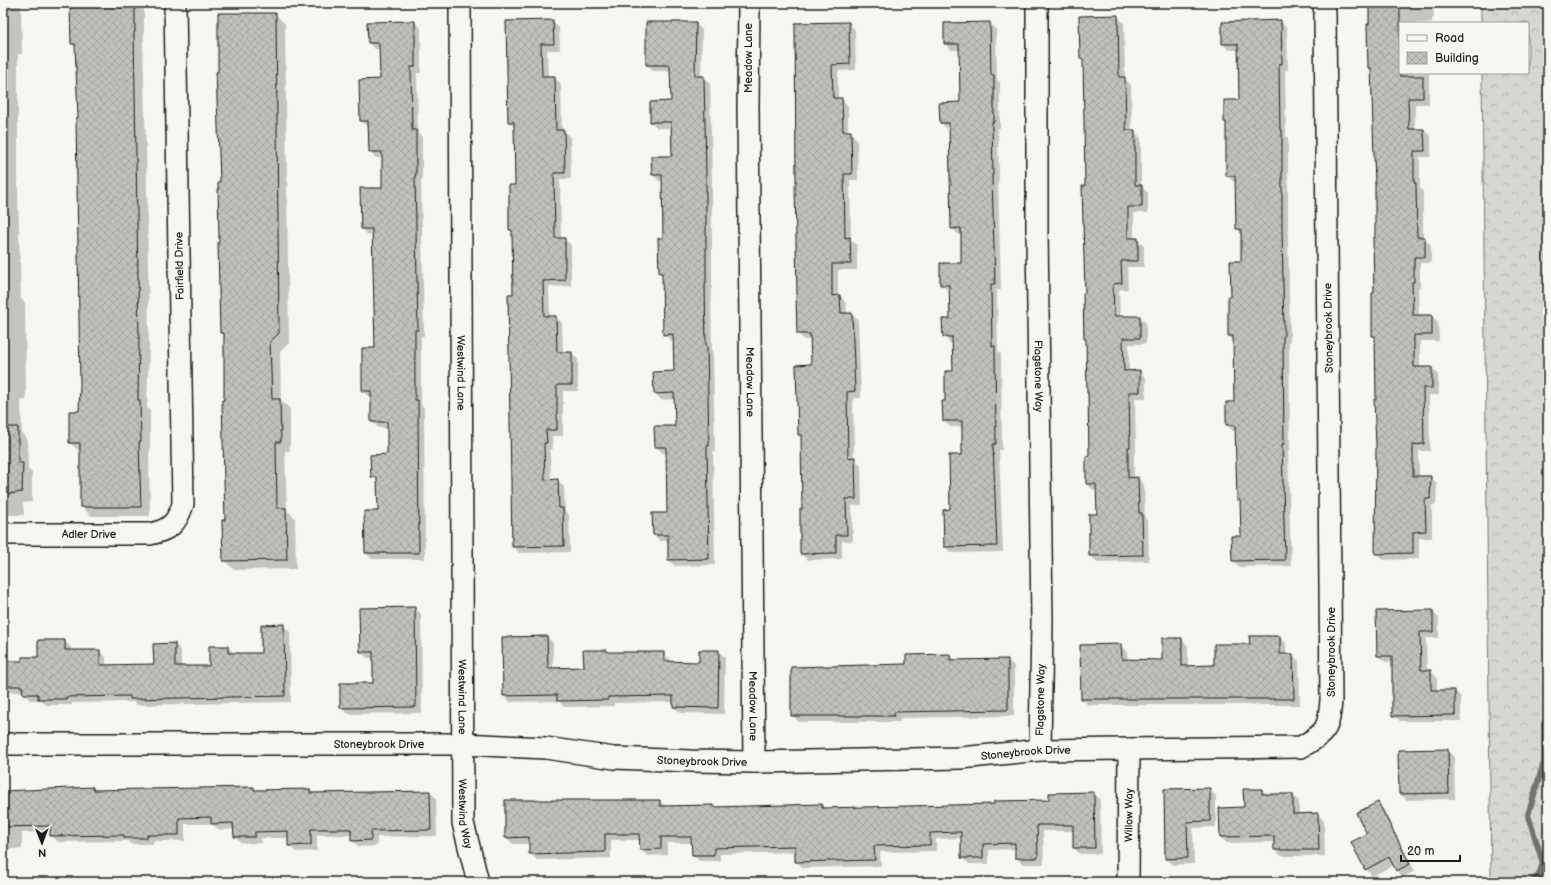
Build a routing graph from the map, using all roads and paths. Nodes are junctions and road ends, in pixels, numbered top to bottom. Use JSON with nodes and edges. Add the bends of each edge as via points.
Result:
{"nodes":[{"id":1,"x":175,"y":3,"type":"edge"},
{"id":2,"x":460,"y":3,"type":"edge"},
{"id":3,"x":749,"y":3,"type":"edge"},
{"id":4,"x":1037,"y":3,"type":"edge"},
{"id":5,"x":1324,"y":7,"type":"edge"},
{"id":6,"x":172,"y":525,"type":"joint"},
{"id":7,"x":3,"y":534,"type":"edge"},
{"id":8,"x":3,"y":744,"type":"edge"},
{"id":9,"x":462,"y":744,"type":"junction"},
{"id":10,"x":1129,"y":749,"type":"junction"},
{"id":11,"x":1040,"y":750,"type":"junction"},
{"id":12,"x":754,"y":762,"type":"junction"},
{"id":13,"x":478,"y":882,"type":"edge"},
{"id":14,"x":1128,"y":882,"type":"edge"}],
"edges":[{"from":1,"to":6,"type":"street","name":"Fairfield Drive","via":[[183,504],[180,515]]},
{"from":2,"to":9,"type":"street","name":"Westwind Lane"},
{"from":3,"to":12,"type":"street","name":"Meadow Lane"},
{"from":4,"to":11,"type":"street","name":"Flagstone Way","via":[[1042,614]]},
{"from":5,"to":10,"type":"street","name":"Stoneybrook Drive","via":[[1330,720],[1319,737],[1301,747]]},
{"from":6,"to":7,"type":"street","name":"Adler Drive","via":[[150,534]]},
{"from":8,"to":9,"type":"street","name":"Stoneybrook Drive"},
{"from":9,"to":12,"type":"street","name":"Stoneybrook Drive","via":[[546,748],[614,758]]},
{"from":9,"to":13,"type":"street","name":"Westwind Way","via":[[463,823]]},
{"from":10,"to":11,"type":"street","name":"Stoneybrook Drive"},
{"from":10,"to":14,"type":"street","name":"Willow Way"},
{"from":11,"to":12,"type":"street","name":"Stoneybrook Drive","via":[[961,758]]}]}
